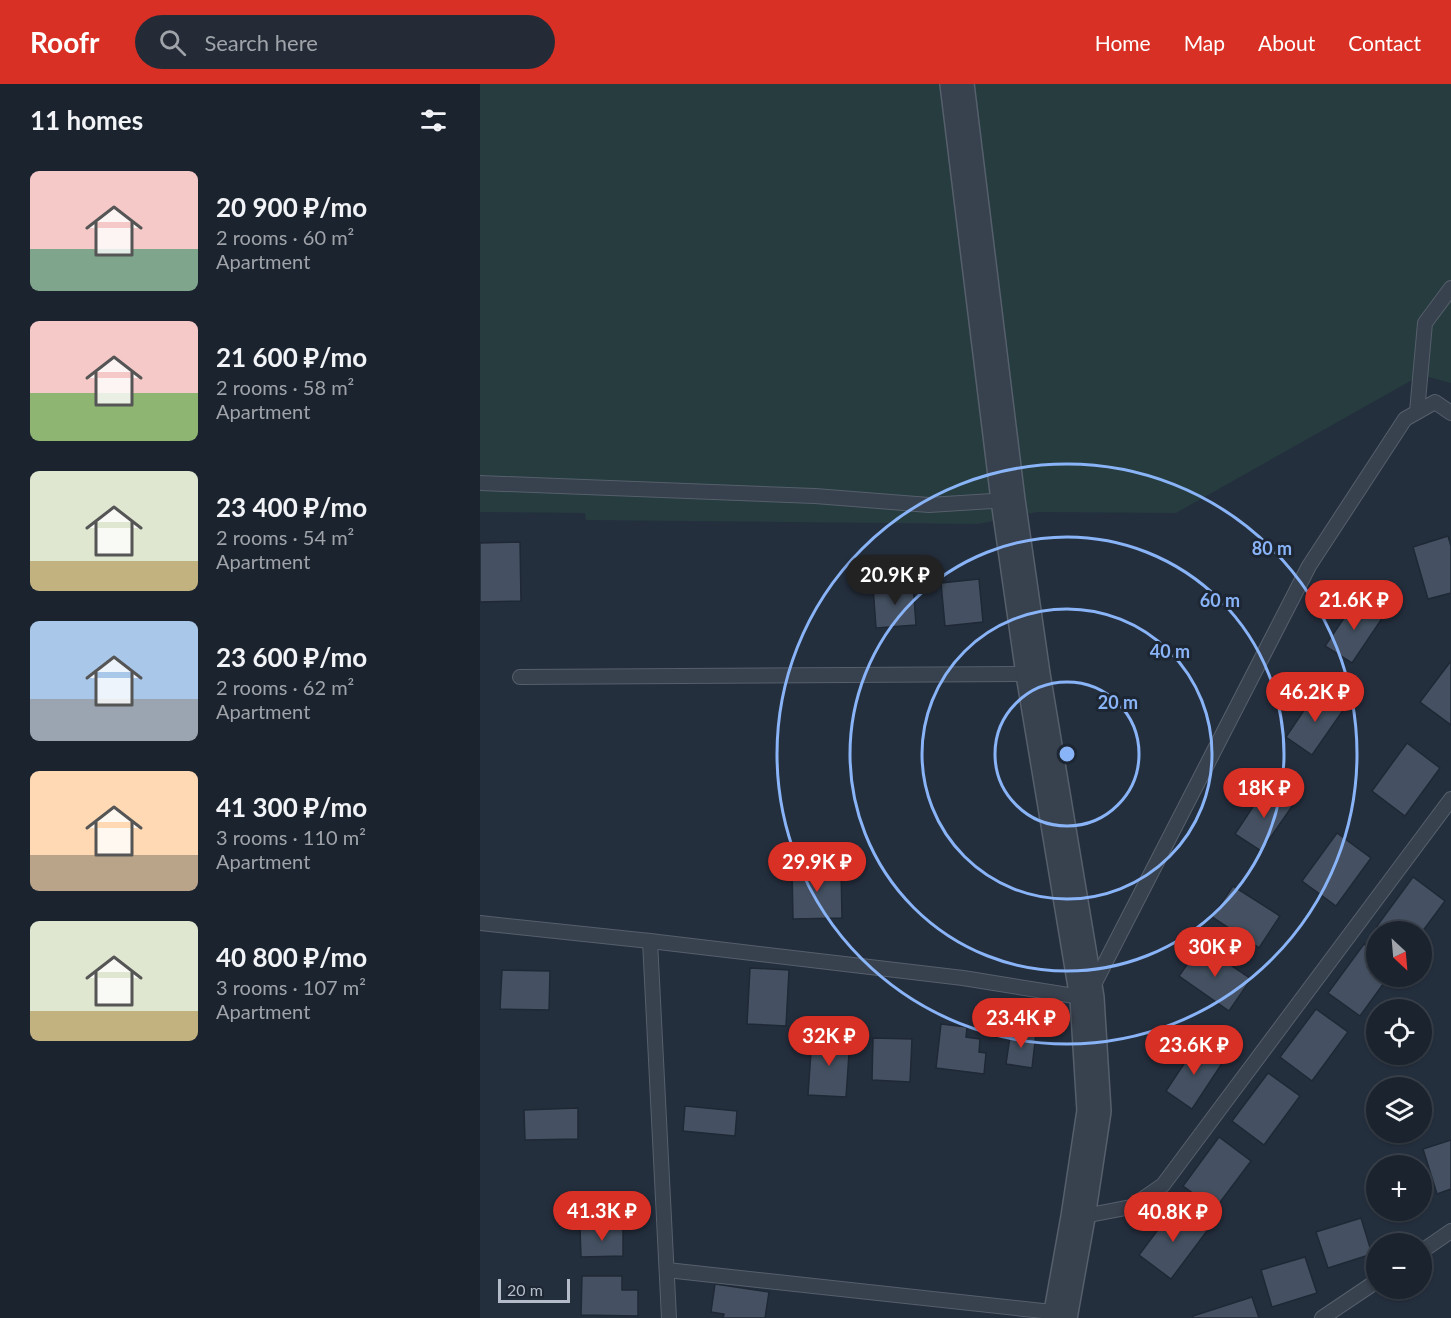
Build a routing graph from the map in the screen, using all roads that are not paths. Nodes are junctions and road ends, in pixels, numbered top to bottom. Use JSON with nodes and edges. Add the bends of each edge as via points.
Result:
{"nodes":[{"id":1,"x":957,"y":84,"type":"edge"},
{"id":2,"x":1451,"y":288,"type":"edge"},
{"id":3,"x":1417,"y":412,"type":"junction"},
{"id":4,"x":1451,"y":413,"type":"edge"},
{"id":5,"x":480,"y":483,"type":"edge"},
{"id":6,"x":1008,"y":500,"type":"junction"},
{"id":7,"x":1033,"y":674,"type":"junction"},
{"id":8,"x":520,"y":677,"type":"dead end"},
{"id":9,"x":1451,"y":799,"type":"edge"},
{"id":10,"x":480,"y":923,"type":"edge"},
{"id":11,"x":650,"y":941,"type":"junction"},
{"id":12,"x":1087,"y":998,"type":"junction"},
{"id":13,"x":1077,"y":1218,"type":"junction"},
{"id":14,"x":1451,"y":1231,"type":"edge"},
{"id":15,"x":1432,"y":1244,"type":"edge"},
{"id":16,"x":667,"y":1270,"type":"junction"},
{"id":17,"x":1366,"y":1288,"type":"edge"},
{"id":18,"x":1060,"y":1315,"type":"edge"},
{"id":19,"x":669,"y":1318,"type":"edge"},
{"id":20,"x":1322,"y":1318,"type":"edge"}],
"edges":[{"from":1,"to":6,"type":"street"},
{"from":2,"to":3,"type":"lane","via":[[1425,323]]},
{"from":3,"to":4,"type":"lane","via":[[1436,402]]},
{"from":3,"to":12,"type":"lane","via":[[1405,419],[1309,566]]},
{"from":5,"to":6,"type":"lane","via":[[815,496],[929,505]]},
{"from":6,"to":7,"type":"street"},
{"from":7,"to":8,"type":"lane"},
{"from":7,"to":12,"type":"street"},
{"from":9,"to":13,"type":"lane","via":[[1163,1185],[1131,1207]]},
{"from":10,"to":11,"type":"lane"},
{"from":11,"to":12,"type":"lane","via":[[963,978]]},
{"from":11,"to":16,"type":"lane"},
{"from":12,"to":13,"type":"street","via":[[1094,1111]]},
{"from":13,"to":18,"type":"street"},
{"from":14,"to":15,"type":"lane"},
{"from":16,"to":18,"type":"lane"},
{"from":16,"to":19,"type":"lane"},
{"from":17,"to":20,"type":"lane"}]}
